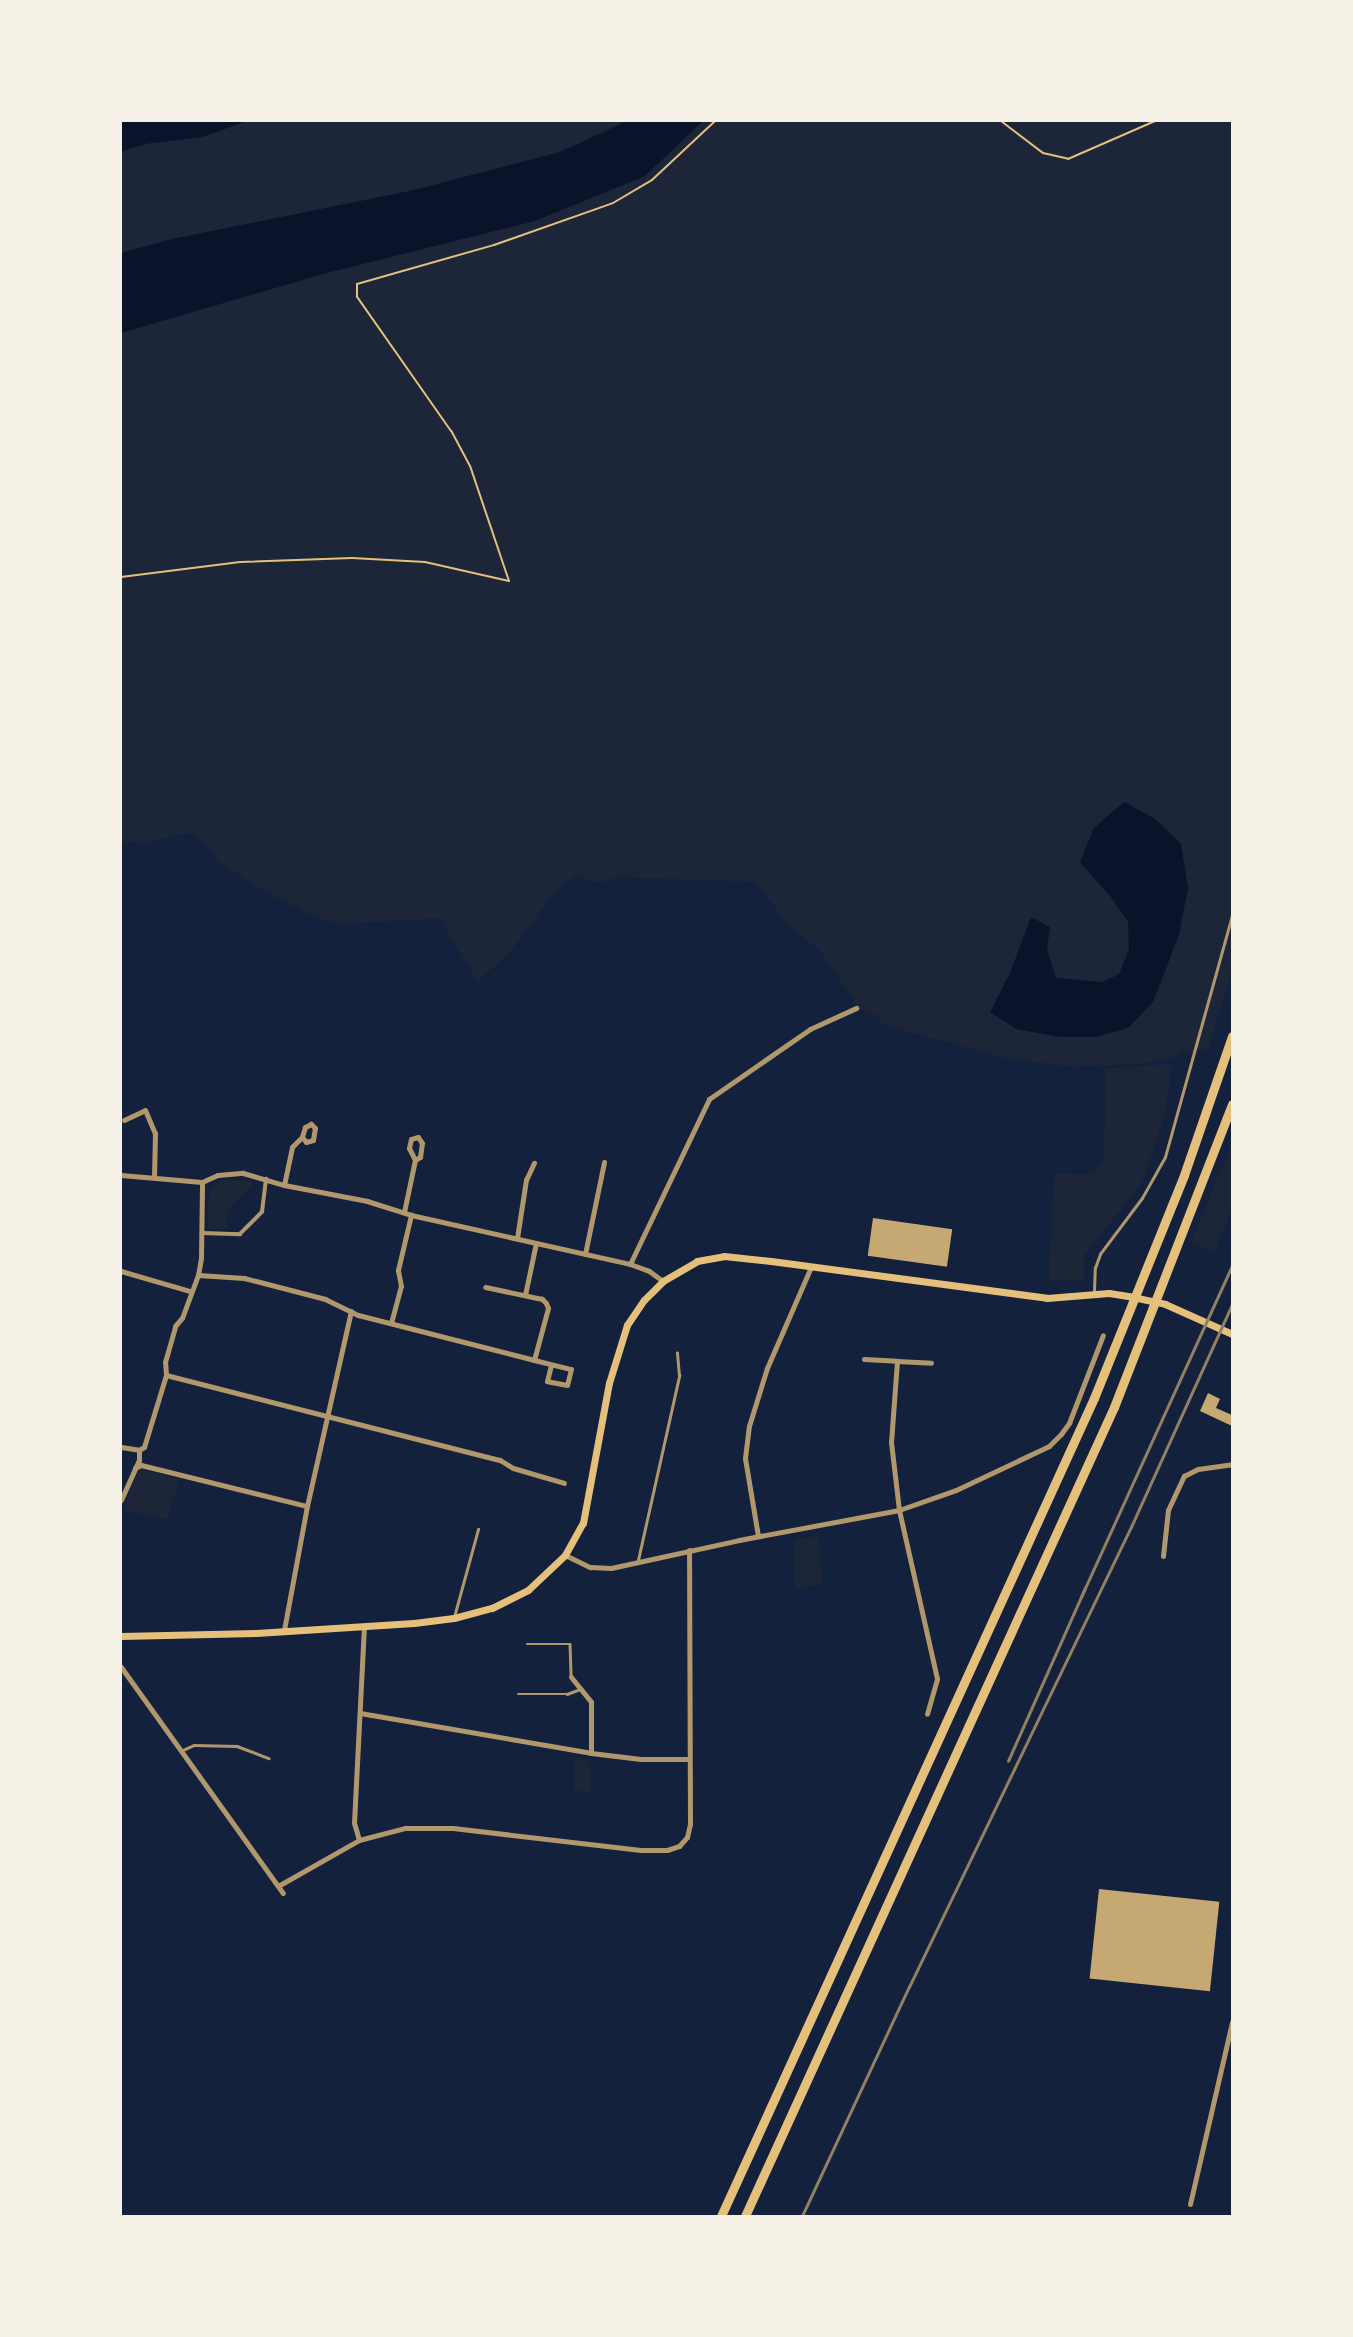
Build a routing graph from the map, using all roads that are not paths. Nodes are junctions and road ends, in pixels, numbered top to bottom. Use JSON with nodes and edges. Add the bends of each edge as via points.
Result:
{"nodes":[{"id":1,"x":1232,"y":915,"type":"edge"},
{"id":2,"x":856,"y":1007,"type":"dead end"},
{"id":3,"x":1232,"y":1036,"type":"edge"},
{"id":4,"x":1232,"y":1104,"type":"edge"},
{"id":5,"x":124,"y":1119,"type":"dead end"},
{"id":6,"x":302,"y":1137,"type":"dead end"},
{"id":7,"x":415,"y":1160,"type":"dead end"},
{"id":8,"x":604,"y":1162,"type":"dead end"},
{"id":9,"x":534,"y":1163,"type":"dead end"},
{"id":10,"x":121,"y":1175,"type":"edge"},
{"id":11,"x":154,"y":1177,"type":"junction"},
{"id":12,"x":266,"y":1179,"type":"junction"},
{"id":13,"x":202,"y":1182,"type":"junction"},
{"id":14,"x":284,"y":1185,"type":"junction"},
{"id":15,"x":404,"y":1212,"type":"junction"},
{"id":16,"x":411,"y":1215,"type":"junction"},
{"id":17,"x":202,"y":1233,"type":"junction"},
{"id":18,"x":517,"y":1238,"type":"junction"},
{"id":19,"x":536,"y":1242,"type":"junction"},
{"id":20,"x":585,"y":1254,"type":"junction"},
{"id":21,"x":629,"y":1264,"type":"junction"},
{"id":22,"x":811,"y":1267,"type":"junction"},
{"id":23,"x":121,"y":1271,"type":"edge"},
{"id":24,"x":198,"y":1275,"type":"junction"},
{"id":25,"x":663,"y":1281,"type":"junction"},
{"id":26,"x":485,"y":1287,"type":"dead end"},
{"id":27,"x":190,"y":1291,"type":"junction"},
{"id":28,"x":524,"y":1295,"type":"junction"},
{"id":29,"x":1093,"y":1295,"type":"junction"},
{"id":30,"x":351,"y":1311,"type":"junction"},
{"id":31,"x":391,"y":1323,"type":"junction"},
{"id":32,"x":1232,"y":1334,"type":"edge"},
{"id":33,"x":1103,"y":1335,"type":"dead end"},
{"id":34,"x":677,"y":1353,"type":"dead end"},
{"id":35,"x":864,"y":1359,"type":"dead end"},
{"id":36,"x":534,"y":1360,"type":"junction"},
{"id":37,"x":897,"y":1361,"type":"junction"},
{"id":38,"x":931,"y":1363,"type":"dead end"},
{"id":39,"x":551,"y":1364,"type":"junction"},
{"id":40,"x":166,"y":1375,"type":"junction"},
{"id":41,"x":327,"y":1415,"type":"junction"},
{"id":42,"x":121,"y":1447,"type":"edge"},
{"id":43,"x":139,"y":1450,"type":"junction"},
{"id":44,"x":1232,"y":1464,"type":"edge"},
{"id":45,"x":135,"y":1468,"type":"junction"},
{"id":46,"x":564,"y":1483,"type":"dead end"},
{"id":47,"x":121,"y":1500,"type":"edge"},
{"id":48,"x":307,"y":1506,"type":"junction"},
{"id":49,"x":900,"y":1510,"type":"junction"},
{"id":50,"x":478,"y":1529,"type":"dead end"},
{"id":51,"x":758,"y":1536,"type":"junction"},
{"id":52,"x":690,"y":1550,"type":"junction"},
{"id":53,"x":565,"y":1555,"type":"junction"},
{"id":54,"x":1163,"y":1556,"type":"dead end"},
{"id":55,"x":637,"y":1563,"type":"junction"},
{"id":56,"x":454,"y":1618,"type":"junction"},
{"id":57,"x":364,"y":1626,"type":"junction"},
{"id":58,"x":284,"y":1630,"type":"junction"},
{"id":59,"x":121,"y":1636,"type":"edge"},
{"id":60,"x":527,"y":1644,"type":"dead end"},
{"id":61,"x":121,"y":1667,"type":"edge"},
{"id":62,"x":571,"y":1677,"type":"joint"},
{"id":63,"x":580,"y":1689,"type":"junction"},
{"id":64,"x":518,"y":1694,"type":"dead end"},
{"id":65,"x":360,"y":1713,"type":"junction"},
{"id":66,"x":927,"y":1714,"type":"dead end"},
{"id":67,"x":179,"y":1752,"type":"junction"},
{"id":68,"x":591,"y":1753,"type":"junction"},
{"id":69,"x":269,"y":1758,"type":"dead end"},
{"id":70,"x":689,"y":1759,"type":"junction"},
{"id":71,"x":359,"y":1840,"type":"junction"},
{"id":72,"x":278,"y":1886,"type":"junction"},
{"id":73,"x":283,"y":1893,"type":"dead end"},
{"id":74,"x":1232,"y":2022,"type":"edge"},
{"id":75,"x":1190,"y":2204,"type":"dead end"},
{"id":76,"x":722,"y":2216,"type":"edge"},
{"id":77,"x":745,"y":2216,"type":"edge"}],
"edges":[{"from":1,"to":29,"type":"lane","via":[[1165,1157],[1142,1198],[1100,1254]]},
{"from":2,"to":21,"type":"street","via":[[810,1029],[709,1099]]},
{"from":3,"to":76,"type":"highway","via":[[1132,1306],[1018,1569]]},
{"from":4,"to":77,"type":"highway","via":[[1114,1407]]},
{"from":5,"to":11,"type":"street","via":[[145,1110],[155,1133]]},
{"from":6,"to":14,"type":"street","via":[[292,1147]]},
{"from":7,"to":15,"type":"street"},
{"from":8,"to":20,"type":"street"},
{"from":9,"to":18,"type":"street","via":[[526,1180]]},
{"from":10,"to":11,"type":"street"},
{"from":11,"to":13,"type":"street"},
{"from":12,"to":13,"type":"street","via":[[230,1172]]},
{"from":12,"to":14,"type":"street"},
{"from":12,"to":17,"type":"street","via":[[261,1212],[240,1234]]},
{"from":13,"to":17,"type":"street"},
{"from":14,"to":15,"type":"street"},
{"from":15,"to":16,"type":"street"},
{"from":16,"to":18,"type":"street"},
{"from":16,"to":31,"type":"street"},
{"from":17,"to":24,"type":"street"},
{"from":18,"to":19,"type":"street"},
{"from":19,"to":20,"type":"street"},
{"from":19,"to":28,"type":"street"},
{"from":20,"to":21,"type":"street"},
{"from":21,"to":25,"type":"street"},
{"from":22,"to":25,"type":"main road","via":[[724,1256],[697,1261]]},
{"from":22,"to":29,"type":"main road","via":[[1022,1296]]},
{"from":22,"to":51,"type":"street","via":[[767,1368],[746,1440]]},
{"from":23,"to":27,"type":"street"},
{"from":24,"to":27,"type":"street"},
{"from":24,"to":30,"type":"street","via":[[244,1278],[325,1299]]},
{"from":25,"to":53,"type":"main road","via":[[636,1311],[619,1344],[590,1500]]},
{"from":26,"to":28,"type":"street"},
{"from":27,"to":40,"type":"street","via":[[175,1326]]},
{"from":28,"to":36,"type":"street","via":[[542,1299],[548,1307]]},
{"from":29,"to":32,"type":"main road","via":[[1109,1293],[1165,1304]]},
{"from":30,"to":31,"type":"street"},
{"from":30,"to":41,"type":"street"},
{"from":31,"to":36,"type":"street"},
{"from":33,"to":49,"type":"street","via":[[1069,1423],[1049,1446],[956,1490]]},
{"from":34,"to":55,"type":"lane","via":[[679,1376]]},
{"from":35,"to":37,"type":"street"},
{"from":36,"to":39,"type":"street"},
{"from":37,"to":38,"type":"street"},
{"from":37,"to":49,"type":"street","via":[[891,1442]]},
{"from":39,"to":39,"type":"street","via":[[570,1369],[566,1385],[547,1381]]},
{"from":40,"to":41,"type":"street"},
{"from":40,"to":43,"type":"street","via":[[144,1447]]},
{"from":41,"to":46,"type":"street","via":[[500,1460]]},
{"from":41,"to":48,"type":"street"},
{"from":42,"to":43,"type":"street"},
{"from":43,"to":45,"type":"street"},
{"from":44,"to":54,"type":"street","via":[[1184,1476],[1168,1510]]},
{"from":45,"to":47,"type":"street"},
{"from":45,"to":48,"type":"street","via":[[141,1465]]},
{"from":48,"to":58,"type":"street"},
{"from":49,"to":51,"type":"street"},
{"from":49,"to":66,"type":"street","via":[[937,1679]]},
{"from":50,"to":56,"type":"lane"},
{"from":51,"to":52,"type":"street"},
{"from":52,"to":55,"type":"street"},
{"from":52,"to":70,"type":"street"},
{"from":53,"to":55,"type":"street","via":[[590,1567]]},
{"from":53,"to":56,"type":"main road","via":[[519,1595]]},
{"from":56,"to":57,"type":"main road"},
{"from":57,"to":58,"type":"main road"},
{"from":57,"to":65,"type":"street"},
{"from":58,"to":59,"type":"main road"},
{"from":60,"to":62,"type":"lane","via":[[570,1644]]},
{"from":61,"to":67,"type":"street"},
{"from":62,"to":63,"type":"street"},
{"from":63,"to":64,"type":"lane","via":[[567,1694]]},
{"from":63,"to":68,"type":"street","via":[[591,1702]]},
{"from":65,"to":68,"type":"street"},
{"from":65,"to":71,"type":"street","via":[[354,1823]]},
{"from":67,"to":69,"type":"lane","via":[[194,1745],[237,1746]]},
{"from":67,"to":72,"type":"street"},
{"from":68,"to":70,"type":"street"},
{"from":70,"to":71,"type":"street","via":[[687,1837],[667,1850],[433,1827]]},
{"from":71,"to":72,"type":"street"},
{"from":72,"to":73,"type":"street"},
{"from":74,"to":75,"type":"street"}]}
